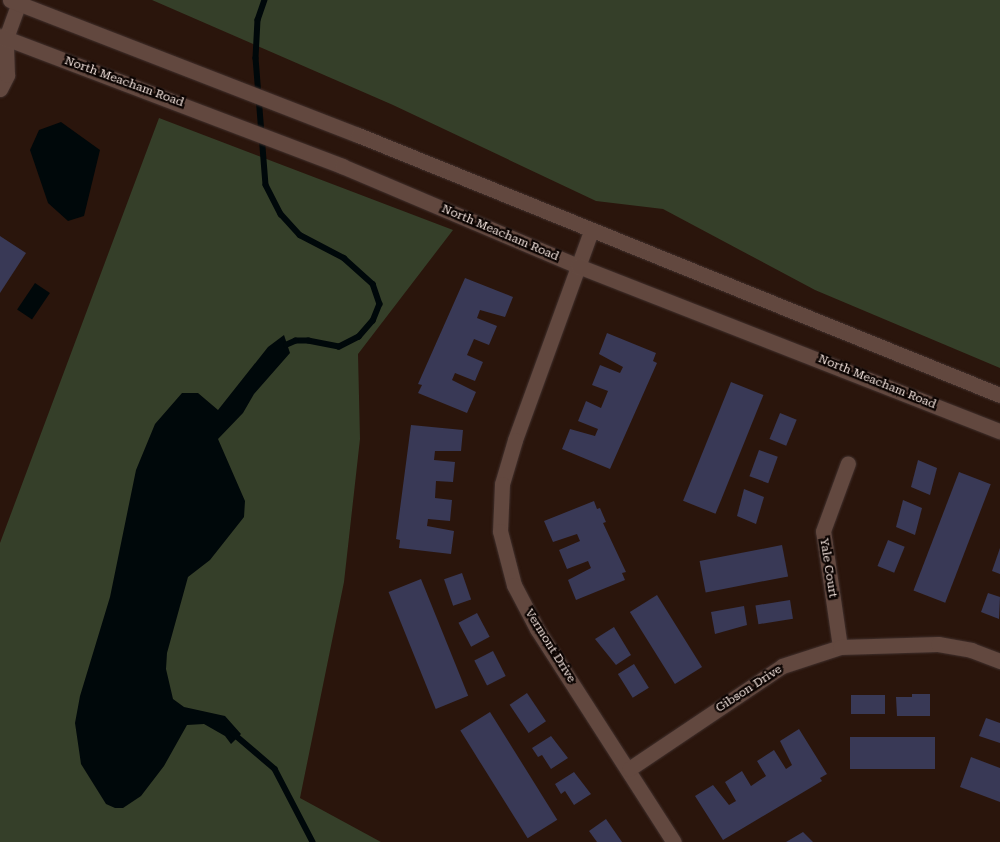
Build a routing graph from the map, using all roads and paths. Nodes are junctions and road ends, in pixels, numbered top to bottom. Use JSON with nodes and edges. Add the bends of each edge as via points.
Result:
{"nodes":[{"id":1,"x":14,"y":2,"type":"edge"},
{"id":2,"x":2,"y":39,"type":"edge"},
{"id":3,"x":0,"y":89,"type":"edge"},
{"id":4,"x":591,"y":231,"type":"junction"},
{"id":5,"x":578,"y":266,"type":"junction"},
{"id":6,"x":1000,"y":395,"type":"edge"},
{"id":7,"x":1000,"y":431,"type":"edge"},
{"id":8,"x":848,"y":463,"type":"dead end"},
{"id":9,"x":840,"y":647,"type":"junction"},
{"id":10,"x":1000,"y":662,"type":"edge"},
{"id":11,"x":629,"y":769,"type":"junction"},
{"id":12,"x":674,"y":842,"type":"edge"}],
"edges":[{"from":1,"to":2,"type":"main road"},
{"from":1,"to":4,"type":"main road","via":[[296,111]]},
{"from":2,"to":3,"type":"main road","via":[[7,75]]},
{"from":2,"to":5,"type":"main road","name":"North Meacham Road","via":[[298,148]]},
{"from":4,"to":5,"type":"main road","name":"Vermont Drive"},
{"from":4,"to":6,"type":"main road"},
{"from":5,"to":7,"type":"main road","name":"North Meacham Road"},
{"from":5,"to":11,"type":"main road","name":"Vermont Drive","via":[[507,466],[502,484],[500,531],[514,585],[537,629]]},
{"from":8,"to":9,"type":"main road","name":"Yale Court","via":[[823,532]]},
{"from":9,"to":10,"type":"main road","name":"Gibson Drive","via":[[938,644],[971,650]]},
{"from":9,"to":11,"type":"main road","name":"Gibson Drive","via":[[782,666]]},
{"from":11,"to":12,"type":"main road","name":"Vermont Drive"}]}
